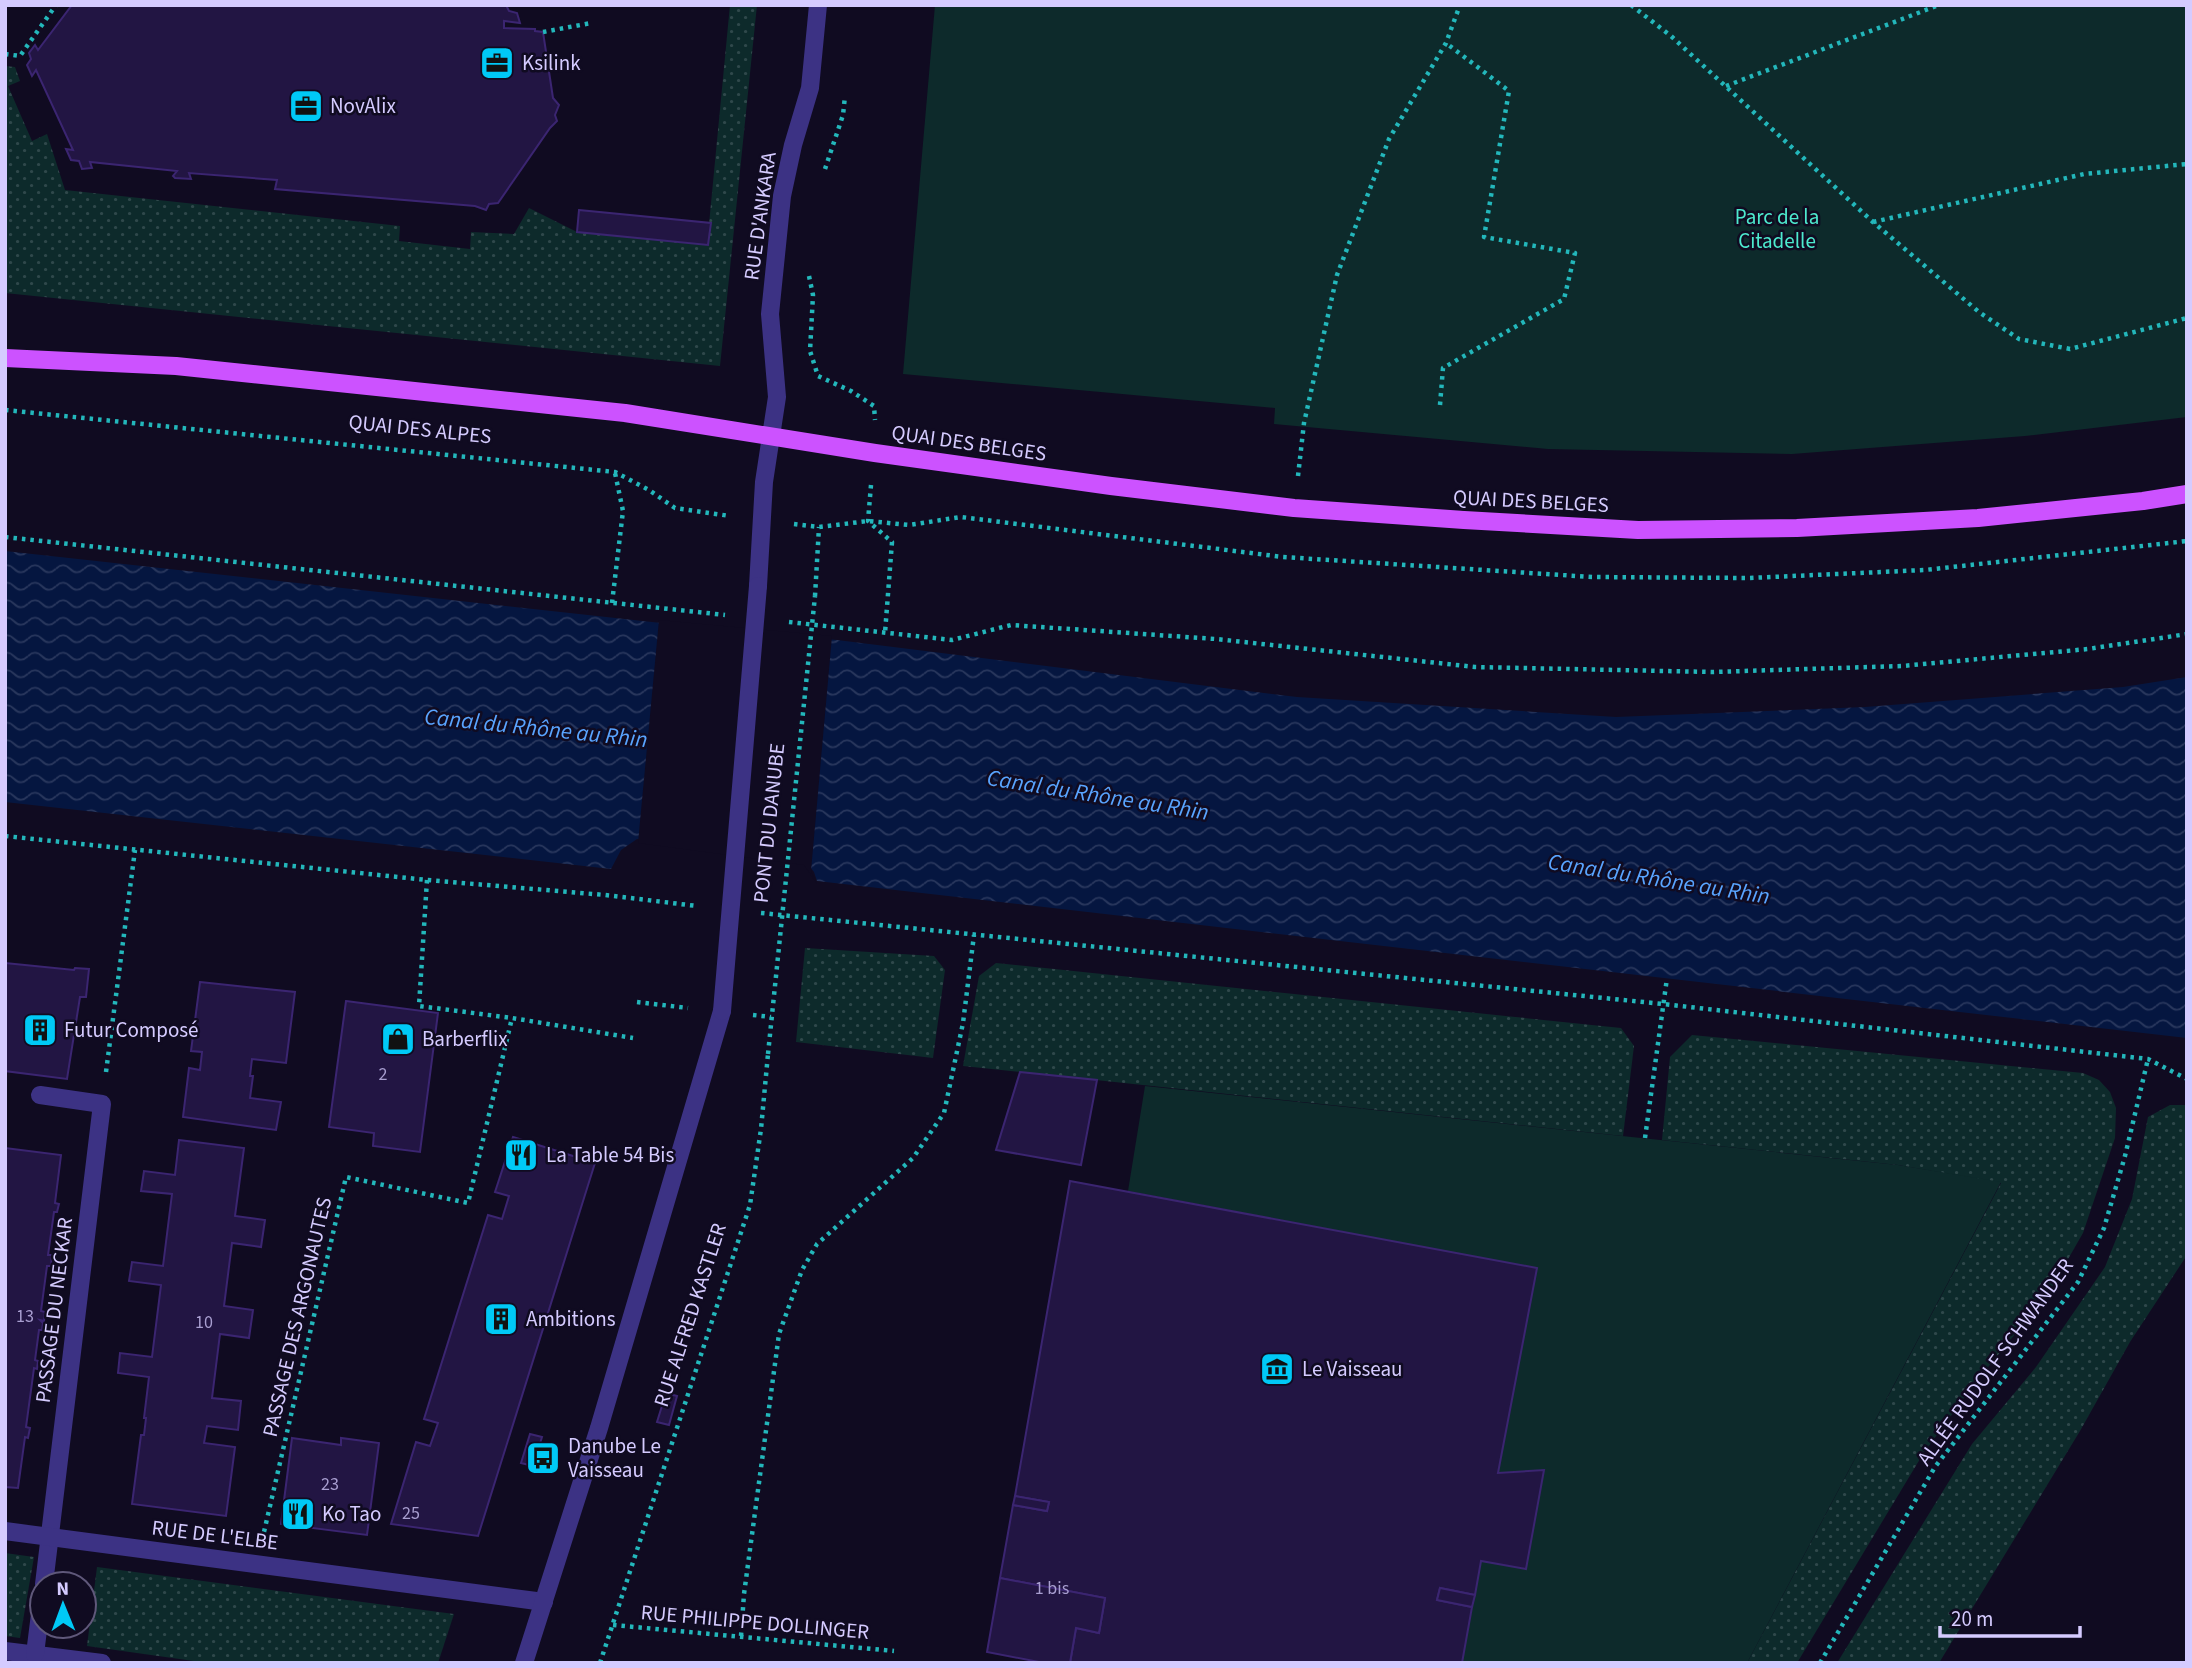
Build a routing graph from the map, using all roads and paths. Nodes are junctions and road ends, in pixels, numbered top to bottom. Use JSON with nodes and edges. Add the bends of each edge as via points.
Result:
{"nodes":[{"id":1,"x":56,"y":5,"type":"edge"},
{"id":2,"x":818,"y":5,"type":"edge"},
{"id":3,"x":1460,"y":5,"type":"edge"},
{"id":4,"x":1631,"y":5,"type":"edge"},
{"id":5,"x":1939,"y":5,"type":"edge"},
{"id":6,"x":591,"y":23,"type":"dead end"},
{"id":7,"x":543,"y":32,"type":"dead end"},
{"id":8,"x":1446,"y":43,"type":"junction"},
{"id":9,"x":5,"y":54,"type":"edge"},
{"id":10,"x":1726,"y":86,"type":"junction"},
{"id":11,"x":846,"y":87,"type":"dead end"},
{"id":12,"x":2187,"y":164,"type":"edge"},
{"id":13,"x":824,"y":171,"type":"dead end"},
{"id":14,"x":1872,"y":222,"type":"junction"},
{"id":15,"x":808,"y":271,"type":"dead end"},
{"id":16,"x":2187,"y":318,"type":"edge"},
{"id":17,"x":5,"y":358,"type":"edge"},
{"id":18,"x":1440,"y":405,"type":"dead end"},
{"id":19,"x":5,"y":410,"type":"edge"},
{"id":20,"x":770,"y":434,"type":"junction"},
{"id":21,"x":875,"y":453,"type":"junction"},
{"id":22,"x":615,"y":472,"type":"junction"},
{"id":23,"x":2187,"y":494,"type":"edge"},
{"id":24,"x":1294,"y":508,"type":"junction"},
{"id":25,"x":762,"y":520,"type":"junction"},
{"id":26,"x":868,"y":521,"type":"dead end"},
{"id":27,"x":5,"y":537,"type":"edge"},
{"id":28,"x":815,"y":596,"type":"joint"},
{"id":29,"x":612,"y":603,"type":"junction"},
{"id":30,"x":735,"y":616,"type":"dead end"},
{"id":31,"x":776,"y":621,"type":"dead end"},
{"id":32,"x":885,"y":633,"type":"junction"},
{"id":33,"x":2187,"y":634,"type":"edge"},
{"id":34,"x":5,"y":835,"type":"edge"},
{"id":35,"x":135,"y":850,"type":"junction"},
{"id":36,"x":427,"y":880,"type":"junction"},
{"id":37,"x":605,"y":895,"type":"dead end"},
{"id":38,"x":833,"y":921,"type":"dead end"},
{"id":39,"x":974,"y":935,"type":"junction"},
{"id":40,"x":1667,"y":978,"type":"dead end"},
{"id":41,"x":1663,"y":1004,"type":"junction"},
{"id":42,"x":513,"y":1018,"type":"junction"},
{"id":43,"x":633,"y":1038,"type":"dead end"},
{"id":44,"x":768,"y":1054,"type":"joint"},
{"id":45,"x":2147,"y":1059,"type":"junction"},
{"id":46,"x":2187,"y":1079,"type":"edge"},
{"id":47,"x":40,"y":1095,"type":"dead end"},
{"id":48,"x":102,"y":1104,"type":"junction"},
{"id":49,"x":1645,"y":1138,"type":"dead end"},
{"id":50,"x":5,"y":1531,"type":"edge"},
{"id":51,"x":50,"y":1537,"type":"junction"},
{"id":52,"x":257,"y":1564,"type":"junction"},
{"id":53,"x":46,"y":1570,"type":"edge"},
{"id":54,"x":544,"y":1602,"type":"junction"},
{"id":55,"x":613,"y":1625,"type":"junction"},
{"id":56,"x":741,"y":1636,"type":"junction"},
{"id":57,"x":36,"y":1640,"type":"edge"},
{"id":58,"x":5,"y":1651,"type":"edge"},
{"id":59,"x":894,"y":1651,"type":"dead end"},
{"id":60,"x":34,"y":1654,"type":"junction"},
{"id":61,"x":102,"y":1663,"type":"edge"},
{"id":62,"x":524,"y":1663,"type":"edge"},
{"id":63,"x":600,"y":1663,"type":"edge"},
{"id":64,"x":1820,"y":1663,"type":"edge"}],
"edges":[{"from":1,"to":9,"type":"path","via":[[20,56]]},
{"from":2,"to":20,"type":"street","name":"RUE D'ANKARA","via":[[810,88],[782,196],[770,314],[778,397]]},
{"from":3,"to":8,"type":"path"},
{"from":4,"to":10,"type":"path"},
{"from":5,"to":10,"type":"path"},
{"from":6,"to":7,"type":"path"},
{"from":8,"to":18,"type":"path","via":[[1509,91],[1484,237],[1574,253],[1564,299],[1443,368]]},
{"from":8,"to":24,"type":"path","via":[[1389,139],[1337,275],[1304,423]]},
{"from":10,"to":14,"type":"path"},
{"from":11,"to":13,"type":"path","via":[[843,115]]},
{"from":12,"to":14,"type":"path","via":[[2084,174]]},
{"from":14,"to":16,"type":"path","via":[[1979,312],[2019,339],[2070,349]]},
{"from":15,"to":21,"type":"path","name":"QUAI DES BELGES","via":[[814,295],[810,351],[818,376],[874,406]]},
{"from":17,"to":20,"type":"main road","name":"QUAI DES ALPES","via":[[176,366],[625,412]]},
{"from":19,"to":22,"type":"path","name":"QUAI DES ALPES"},
{"from":20,"to":21,"type":"main road","name":"QUAI DES BELGES"},
{"from":20,"to":25,"type":"street"},
{"from":21,"to":24,"type":"main road","name":"QUAI DES BELGES"},
{"from":22,"to":25,"type":"path","name":"QUAI DES ALPES","via":[[676,508]]},
{"from":22,"to":29,"type":"path","via":[[623,511]]},
{"from":23,"to":24,"type":"main road","name":"QUAI DES BELGES","via":[[1978,518],[1797,528],[1638,530]]},
{"from":25,"to":28,"type":"path","name":"QUAI DES ALPES","via":[[819,527]]},
{"from":25,"to":54,"type":"street","name":"PONT DU DANUBE","bridge":true,"via":[[722,1011]]},
{"from":26,"to":32,"type":"path","via":[[892,542]]},
{"from":27,"to":29,"type":"path"},
{"from":28,"to":44,"type":"path","name":"PONT DU DANUBE","bridge":true},
{"from":29,"to":30,"type":"path"},
{"from":31,"to":32,"type":"path"},
{"from":32,"to":33,"type":"path","via":[[952,640],[1011,625],[1216,639],[1475,667],[1712,672],[1902,666],[2088,649]]},
{"from":34,"to":35,"type":"path"},
{"from":35,"to":36,"type":"path"},
{"from":35,"to":48,"type":"path"},
{"from":36,"to":37,"type":"path"},
{"from":36,"to":42,"type":"path","via":[[419,1006]]},
{"from":38,"to":39,"type":"path"},
{"from":39,"to":41,"type":"path"},
{"from":39,"to":56,"type":"path","via":[[963,1023],[944,1113],[913,1158],[817,1244],[802,1270],[779,1334]]},
{"from":40,"to":41,"type":"path"},
{"from":41,"to":45,"type":"path"},
{"from":41,"to":49,"type":"path"},
{"from":42,"to":43,"type":"path"},
{"from":42,"to":52,"type":"path","name":"PASSAGE DES ARGONAUTES","via":[[468,1203],[345,1177]]},
{"from":44,"to":55,"type":"path","name":"RUE ALFRED KASTLER","via":[[750,1205]]},
{"from":45,"to":46,"type":"path"},
{"from":45,"to":64,"type":"path","name":"ALLÉE RUDOLF SCHWANDER","via":[[2104,1228],[2078,1282],[1935,1467]]},
{"from":47,"to":48,"type":"street"},
{"from":48,"to":51,"type":"street","name":"PASSAGE DU NECKAR"},
{"from":50,"to":51,"type":"street","name":"RUE DE L'ELBE"},
{"from":51,"to":52,"type":"street","name":"RUE DE L'ELBE"},
{"from":51,"to":53,"type":"street","name":"PASSAGE DU NECKAR"},
{"from":52,"to":54,"type":"street","name":"RUE DE L'ELBE"},
{"from":54,"to":62,"type":"street"},
{"from":55,"to":56,"type":"path","name":"RUE PHILIPPE DOLLINGER"},
{"from":55,"to":63,"type":"path","name":"RUE ALFRED KASTLER"},
{"from":56,"to":59,"type":"path","name":"RUE PHILIPPE DOLLINGER"},
{"from":57,"to":60,"type":"street"},
{"from":58,"to":60,"type":"street"},
{"from":60,"to":61,"type":"street"}]}
